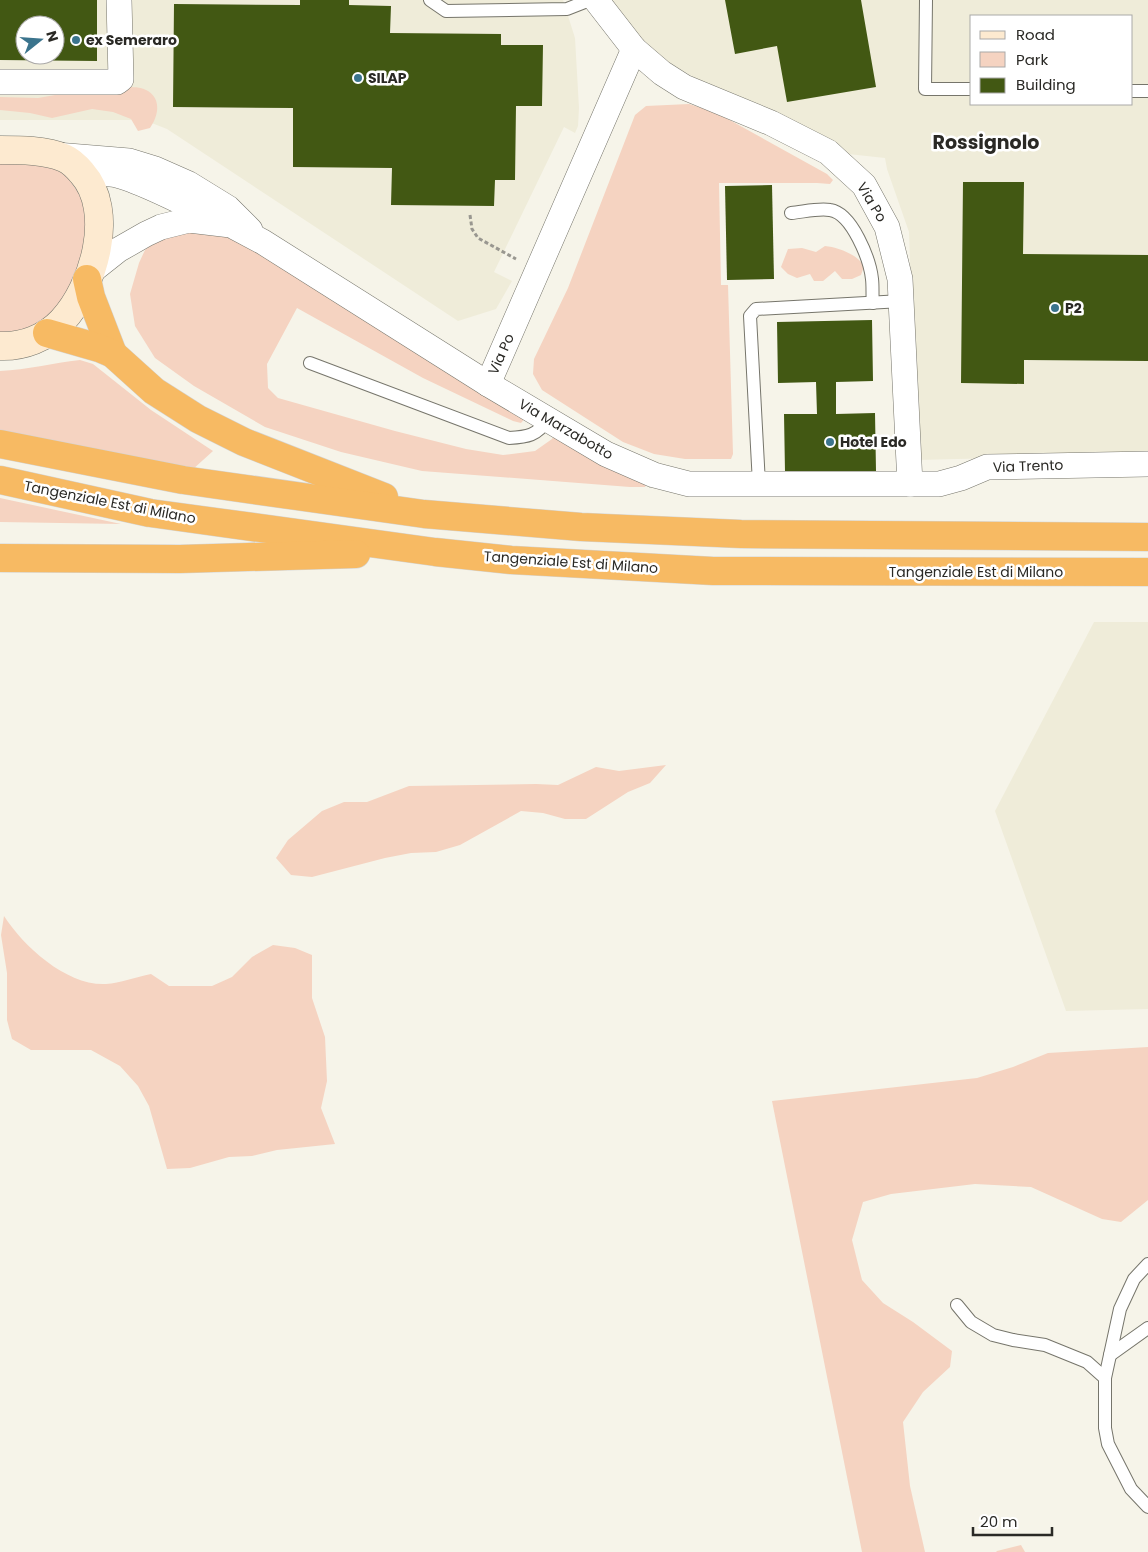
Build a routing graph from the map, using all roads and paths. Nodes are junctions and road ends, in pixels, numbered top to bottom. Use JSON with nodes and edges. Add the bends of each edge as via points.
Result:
{"nodes":[{"id":1,"x":119,"y":0,"type":"edge"},
{"id":2,"x":430,"y":0,"type":"edge"},
{"id":3,"x":590,"y":0,"type":"edge"},
{"id":4,"x":596,"y":0,"type":"edge"},
{"id":5,"x":926,"y":0,"type":"edge"},
{"id":6,"x":634,"y":49,"type":"junction"},
{"id":7,"x":0,"y":82,"type":"edge"},
{"id":8,"x":970,"y":89,"type":"edge"},
{"id":9,"x":1133,"y":90,"type":"edge"},
{"id":10,"x":1148,"y":91,"type":"edge"},
{"id":11,"x":0,"y":150,"type":"edge"},
{"id":12,"x":56,"y":155,"type":"junction"},
{"id":13,"x":90,"y":185,"type":"junction"},
{"id":14,"x":791,"y":213,"type":"dead end"},
{"id":15,"x":470,"y":214,"type":"dead end"},
{"id":16,"x":230,"y":225,"type":"junction"},
{"id":17,"x":263,"y":242,"type":"junction"},
{"id":18,"x":538,"y":270,"type":"junction"},
{"id":19,"x":88,"y":276,"type":"junction"},
{"id":20,"x":902,"y":301,"type":"junction"},
{"id":21,"x":873,"y":303,"type":"junction"},
{"id":22,"x":47,"y":333,"type":"junction"},
{"id":23,"x":0,"y":346,"type":"edge"},
{"id":24,"x":113,"y":354,"type":"junction"},
{"id":25,"x":310,"y":362,"type":"dead end"},
{"id":26,"x":488,"y":384,"type":"junction"},
{"id":27,"x":548,"y":419,"type":"junction"},
{"id":28,"x":0,"y":444,"type":"edge"},
{"id":29,"x":1148,"y":464,"type":"edge"},
{"id":30,"x":0,"y":480,"type":"edge"},
{"id":31,"x":759,"y":484,"type":"junction"},
{"id":32,"x":910,"y":484,"type":"junction"},
{"id":33,"x":424,"y":514,"type":"junction"},
{"id":34,"x":1148,"y":537,"type":"edge"},
{"id":35,"x":435,"y":552,"type":"junction"},
{"id":36,"x":0,"y":558,"type":"edge"},
{"id":37,"x":1148,"y":572,"type":"edge"},
{"id":38,"x":1148,"y":1264,"type":"edge"},
{"id":39,"x":956,"y":1305,"type":"dead end"},
{"id":40,"x":1148,"y":1328,"type":"edge"},
{"id":41,"x":1110,"y":1355,"type":"junction"},
{"id":42,"x":1105,"y":1378,"type":"junction"},
{"id":43,"x":1148,"y":1507,"type":"edge"}],
"edges":[{"from":1,"to":7,"type":"street","via":[[121,79],[117,82]]},
{"from":2,"to":3,"type":"lane","via":[[446,11],[567,9]]},
{"from":4,"to":6,"type":"street","name":"Via Po"},
{"from":5,"to":8,"type":"lane","via":[[925,89]]},
{"from":6,"to":18,"type":"street","name":"Via Po"},
{"from":6,"to":20,"type":"street","name":"Via Po","via":[[662,74],[684,87],[772,123],[828,152],[864,185],[887,227]]},
{"from":9,"to":10,"type":"lane"},
{"from":11,"to":12,"type":"street"},
{"from":12,"to":13,"type":"street","via":[[73,164]]},
{"from":12,"to":17,"type":"street","name":"Via Marzabotto","via":[[129,161],[154,168],[189,184],[228,208]]},
{"from":13,"to":16,"type":"street","name":"Via Marzabotto","via":[[98,176],[105,174],[126,179]]},
{"from":13,"to":19,"type":"street","via":[[98,204],[100,226]]},
{"from":14,"to":21,"type":"lane","via":[[831,210],[843,216],[857,235],[867,259]]},
{"from":15,"to":18,"type":"path","via":[[472,229],[478,238]]},
{"from":16,"to":17,"type":"street","name":"Via Marzabotto"},
{"from":16,"to":19,"type":"street","name":"Via Marzabotto","via":[[188,220],[161,227],[118,250]]},
{"from":17,"to":26,"type":"street","name":"Via Marzabotto"},
{"from":18,"to":26,"type":"street","name":"Via Po"},
{"from":19,"to":22,"type":"street","via":[[73,308]]},
{"from":19,"to":24,"type":"highway","via":[[93,302]]},
{"from":20,"to":21,"type":"lane"},
{"from":20,"to":32,"type":"street","name":"Via Po"},
{"from":21,"to":31,"type":"lane","via":[[756,308],[750,316]]},
{"from":22,"to":23,"type":"street","via":[[22,344]]},
{"from":22,"to":24,"type":"highway"},
{"from":24,"to":33,"type":"highway","via":[[154,391],[198,419],[244,442]]},
{"from":25,"to":27,"type":"lane","via":[[509,438],[527,437]]},
{"from":26,"to":27,"type":"street","name":"Via Marzabotto"},
{"from":27,"to":31,"type":"street","name":"Via Marzabotto","via":[[606,454],[654,475],[689,484]]},
{"from":28,"to":33,"type":"highway","via":[[183,480]]},
{"from":29,"to":32,"type":"street","name":"Via Trento","via":[[987,467],[939,484]]},
{"from":30,"to":35,"type":"highway","name":"Tangenziale Est di Milano","via":[[150,512]]},
{"from":31,"to":32,"type":"street","name":"Via Marzabotto"},
{"from":33,"to":34,"type":"highway","via":[[581,528],[740,534]]},
{"from":35,"to":36,"type":"highway","via":[[180,559]]},
{"from":35,"to":37,"type":"highway","name":"Tangenziale Est di Milano","via":[[511,560],[713,571]]},
{"from":38,"to":41,"type":"lane","via":[[1134,1279],[1120,1309]]},
{"from":39,"to":42,"type":"lane","via":[[971,1322],[993,1335],[1045,1345],[1087,1362]]},
{"from":40,"to":41,"type":"lane"},
{"from":41,"to":42,"type":"lane"},
{"from":42,"to":43,"type":"lane","via":[[1108,1444],[1131,1489]]}]}
